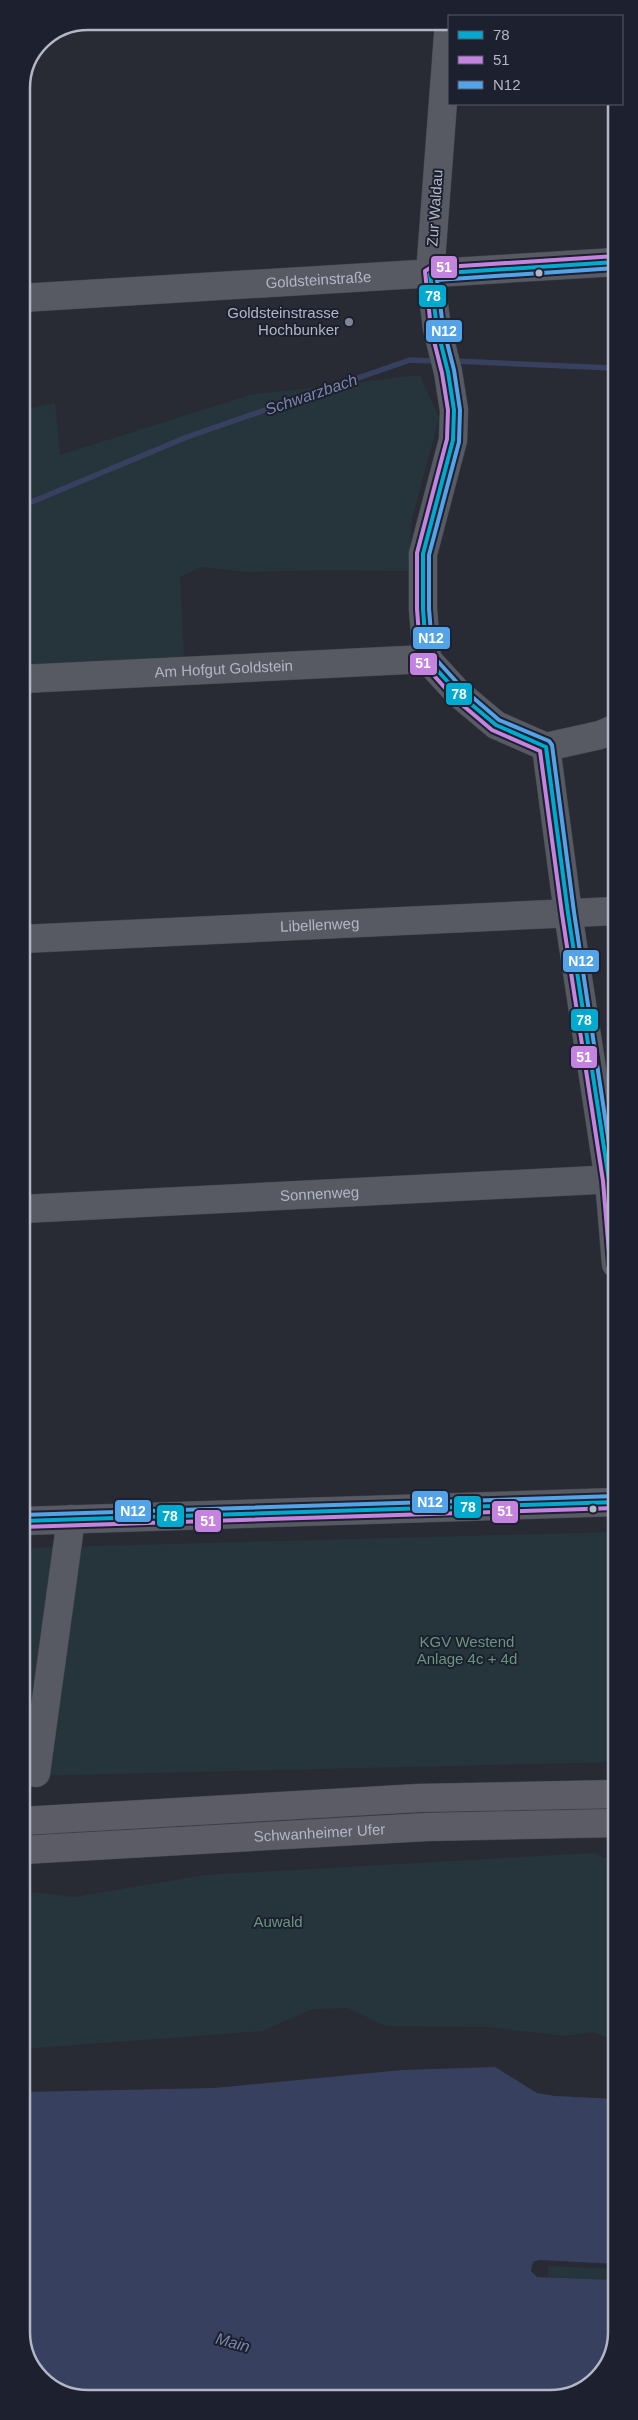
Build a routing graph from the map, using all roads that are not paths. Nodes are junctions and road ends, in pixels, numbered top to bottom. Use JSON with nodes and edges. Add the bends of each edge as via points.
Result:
{"nodes":[{"id":1,"x":448,"y":35,"type":"edge"},
{"id":2,"x":608,"y":263,"type":"edge"},
{"id":3,"x":430,"y":274,"type":"junction"},
{"id":4,"x":30,"y":297,"type":"edge"},
{"id":5,"x":428,"y":658,"type":"junction"},
{"id":6,"x":30,"y":679,"type":"edge"},
{"id":7,"x":608,"y":732,"type":"edge"},
{"id":8,"x":546,"y":747,"type":"junction"},
{"id":9,"x":608,"y":911,"type":"edge"},
{"id":10,"x":568,"y":913,"type":"junction"},
{"id":11,"x":30,"y":939,"type":"edge"},
{"id":12,"x":608,"y":1156,"type":"edge"},
{"id":13,"x":608,"y":1180,"type":"edge"},
{"id":14,"x":30,"y":1210,"type":"edge"},
{"id":15,"x":608,"y":1502,"type":"edge"},
{"id":16,"x":71,"y":1519,"type":"junction"},
{"id":17,"x":30,"y":1520,"type":"edge"},
{"id":18,"x":36,"y":1773,"type":"dead end"},
{"id":19,"x":608,"y":1794,"type":"edge"},
{"id":20,"x":30,"y":1821,"type":"edge"},
{"id":21,"x":608,"y":1823,"type":"edge"},
{"id":22,"x":30,"y":1850,"type":"edge"}],
"edges":[{"from":1,"to":3,"type":"street","name":"Zur Waldau"},
{"from":2,"to":3,"type":"street","name":"Goldsteinstraße"},
{"from":3,"to":4,"type":"street","name":"Goldsteinstraße"},
{"from":3,"to":5,"type":"street","name":"Zur Waldau","via":[[435,321],[454,410],[453,440],[423,554],[423,609]]},
{"from":5,"to":6,"type":"street","name":"Am Hofgut Goldstein"},
{"from":5,"to":8,"type":"street","via":[[459,694],[496,725]]},
{"from":7,"to":8,"type":"street"},
{"from":8,"to":10,"type":"street"},
{"from":9,"to":10,"type":"street","name":"Libellenweg"},
{"from":10,"to":11,"type":"street","name":"Libellenweg"},
{"from":10,"to":12,"type":"street"},
{"from":13,"to":14,"type":"street","name":"Sonnenweg"},
{"from":15,"to":16,"type":"street"},
{"from":16,"to":17,"type":"street"},
{"from":16,"to":18,"type":"street"},
{"from":19,"to":20,"type":"main road","name":"Schwanheimer Ufer","via":[[419,1798]]},
{"from":21,"to":22,"type":"main road","name":"Schwanheimer Ufer","via":[[426,1827]]}]}
